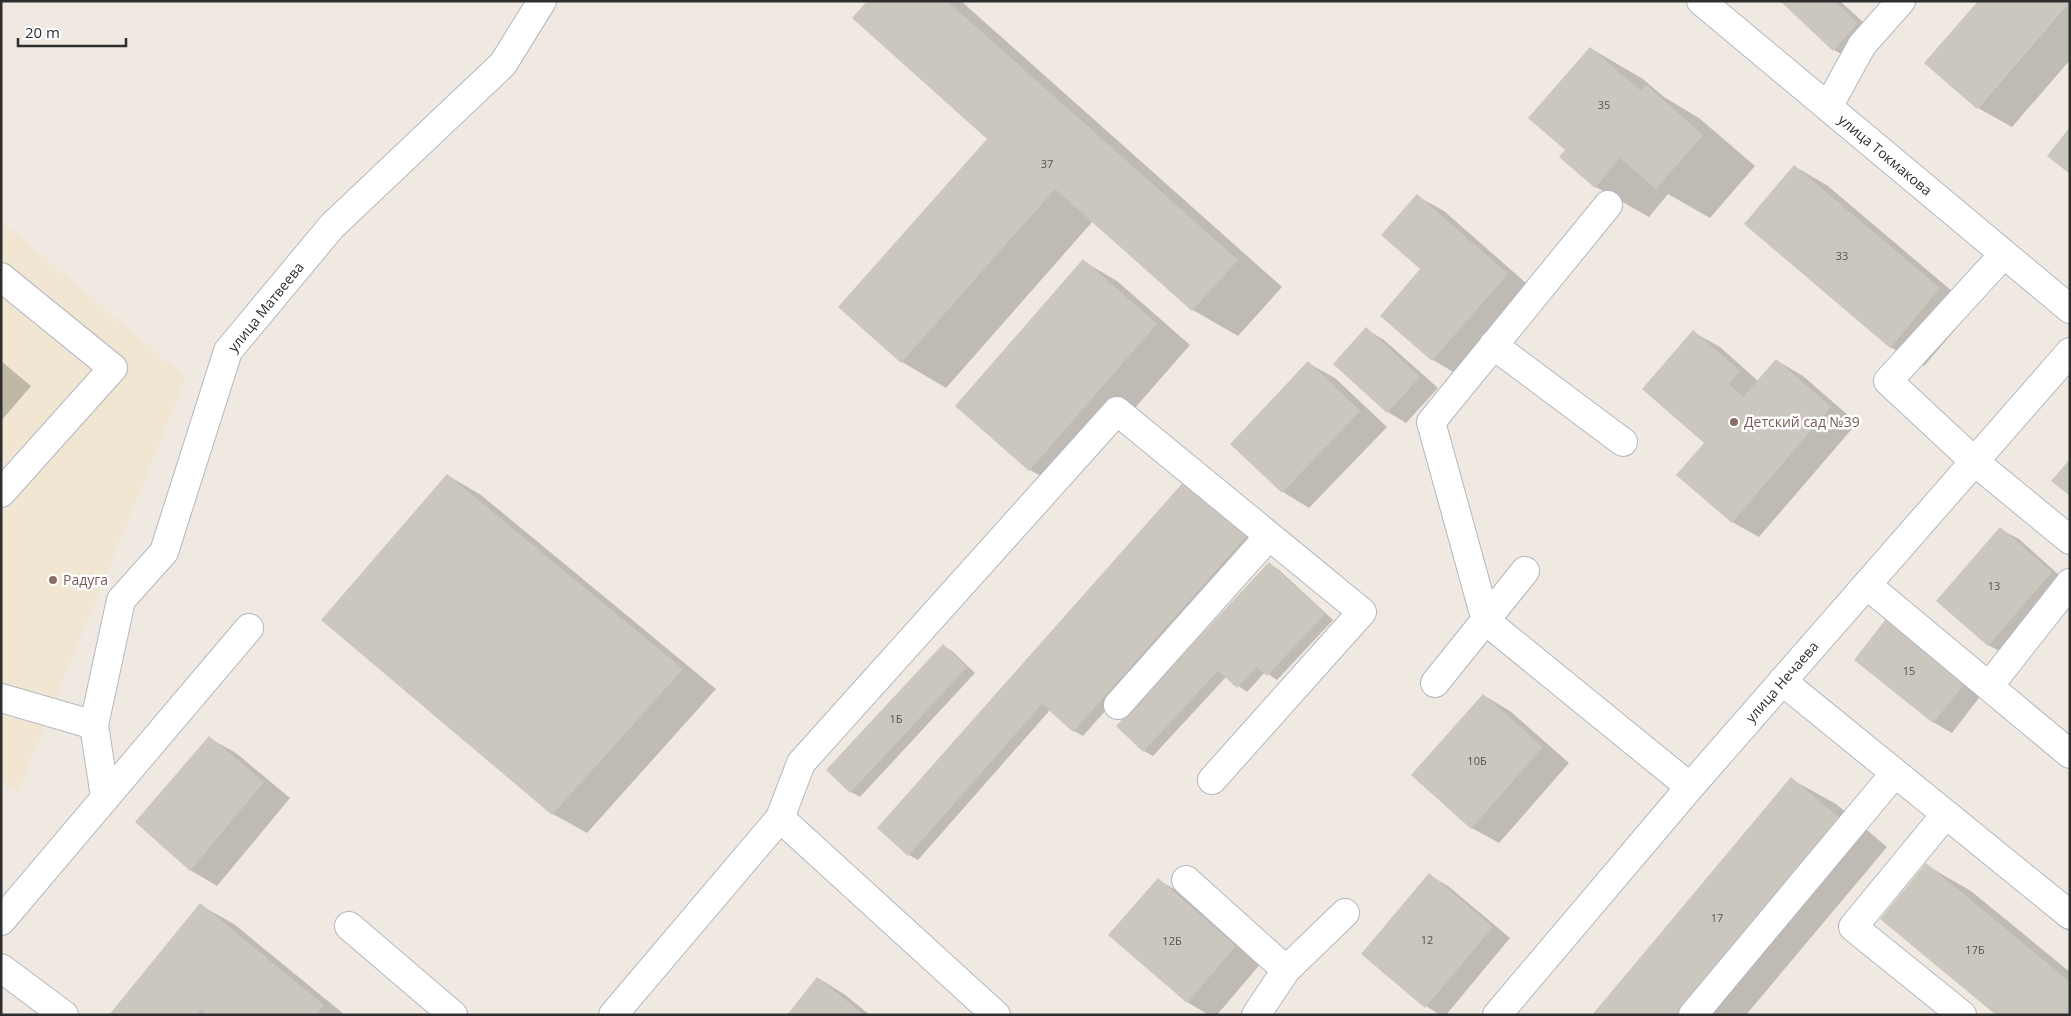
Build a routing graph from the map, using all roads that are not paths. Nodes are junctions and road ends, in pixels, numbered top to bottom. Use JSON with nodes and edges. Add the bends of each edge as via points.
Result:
{"nodes":[{"id":1,"x":542,"y":1,"type":"edge"},
{"id":2,"x":1701,"y":1,"type":"edge"},
{"id":3,"x":1901,"y":1,"type":"edge"},
{"id":4,"x":1828,"y":107,"type":"junction"},
{"id":5,"x":1608,"y":205,"type":"dead end"},
{"id":6,"x":2003,"y":255,"type":"junction"},
{"id":7,"x":1,"y":277,"type":"edge"},
{"id":8,"x":2070,"y":309,"type":"edge"},
{"id":9,"x":1493,"y":345,"type":"junction"},
{"id":10,"x":2070,"y":352,"type":"edge"},
{"id":11,"x":1623,"y":442,"type":"dead end"},
{"id":12,"x":1975,"y":462,"type":"junction"},
{"id":13,"x":1,"y":494,"type":"edge"},
{"id":14,"x":1269,"y":536,"type":"junction"},
{"id":15,"x":2070,"y":540,"type":"edge"},
{"id":16,"x":1525,"y":571,"type":"dead end"},
{"id":17,"x":2070,"y":584,"type":"edge"},
{"id":18,"x":1867,"y":585,"type":"junction"},
{"id":19,"x":1486,"y":620,"type":"junction"},
{"id":20,"x":248,"y":628,"type":"dead end"},
{"id":21,"x":1782,"y":681,"type":"junction"},
{"id":22,"x":1435,"y":683,"type":"dead end"},
{"id":23,"x":1989,"y":686,"type":"junction"},
{"id":24,"x":1,"y":698,"type":"edge"},
{"id":25,"x":1118,"y":705,"type":"dead end"},
{"id":26,"x":94,"y":725,"type":"junction"},
{"id":27,"x":2070,"y":754,"type":"edge"},
{"id":28,"x":1895,"y":773,"type":"junction"},
{"id":29,"x":1212,"y":780,"type":"dead end"},
{"id":30,"x":1690,"y":788,"type":"junction"},
{"id":31,"x":105,"y":797,"type":"junction"},
{"id":32,"x":1946,"y":814,"type":"junction"},
{"id":33,"x":780,"y":818,"type":"junction"},
{"id":34,"x":1186,"y":880,"type":"dead end"},
{"id":35,"x":1345,"y":913,"type":"dead end"},
{"id":36,"x":2070,"y":915,"type":"edge"},
{"id":37,"x":1,"y":921,"type":"edge"},
{"id":38,"x":349,"y":926,"type":"dead end"},
{"id":39,"x":1,"y":968,"type":"edge"},
{"id":40,"x":1286,"y":970,"type":"junction"},
{"id":41,"x":64,"y":1015,"type":"edge"},
{"id":42,"x":454,"y":1015,"type":"edge"},
{"id":43,"x":613,"y":1015,"type":"edge"},
{"id":44,"x":996,"y":1015,"type":"edge"},
{"id":45,"x":1256,"y":1015,"type":"edge"},
{"id":46,"x":1496,"y":1015,"type":"edge"},
{"id":47,"x":1693,"y":1015,"type":"edge"},
{"id":48,"x":1962,"y":1015,"type":"edge"}],
"edges":[{"from":1,"to":26,"type":"street","name":"улица Матвеева","via":[[503,64],[332,226],[228,351],[164,552],[121,600]]},
{"from":2,"to":4,"type":"street","name":"улица Токмакова"},
{"from":3,"to":4,"type":"street","via":[[1862,45]]},
{"from":4,"to":6,"type":"street","name":"улица Токмакова"},
{"from":5,"to":9,"type":"street"},
{"from":6,"to":8,"type":"street","name":"улица Токмакова"},
{"from":6,"to":12,"type":"street","via":[[1888,381]]},
{"from":7,"to":13,"type":"street","via":[[113,368]]},
{"from":9,"to":11,"type":"street"},
{"from":9,"to":19,"type":"street","via":[[1431,422]]},
{"from":10,"to":12,"type":"street","name":"улица Нечаева"},
{"from":12,"to":15,"type":"street"},
{"from":12,"to":18,"type":"street","name":"улица Нечаева"},
{"from":14,"to":25,"type":"street"},
{"from":14,"to":29,"type":"street","via":[[1362,612]]},
{"from":14,"to":33,"type":"street","via":[[1117,411],[801,763]]},
{"from":16,"to":19,"type":"street"},
{"from":17,"to":23,"type":"street"},
{"from":18,"to":21,"type":"street","name":"улица Нечаева"},
{"from":18,"to":23,"type":"street"},
{"from":19,"to":22,"type":"street"},
{"from":19,"to":30,"type":"street"},
{"from":20,"to":31,"type":"street"},
{"from":21,"to":28,"type":"street"},
{"from":21,"to":30,"type":"street","name":"улица Нечаева"},
{"from":23,"to":27,"type":"street"},
{"from":24,"to":26,"type":"street"},
{"from":26,"to":31,"type":"street","name":"улица Матвеева"},
{"from":28,"to":32,"type":"street"},
{"from":28,"to":47,"type":"street"},
{"from":30,"to":46,"type":"street","name":"улица Нечаева"},
{"from":31,"to":37,"type":"street"},
{"from":32,"to":36,"type":"street"},
{"from":32,"to":48,"type":"street","via":[[1853,927]]},
{"from":33,"to":43,"type":"street"},
{"from":33,"to":44,"type":"street"},
{"from":34,"to":40,"type":"street"},
{"from":35,"to":40,"type":"street"},
{"from":38,"to":42,"type":"street"},
{"from":39,"to":41,"type":"street"},
{"from":40,"to":45,"type":"street"}]}
